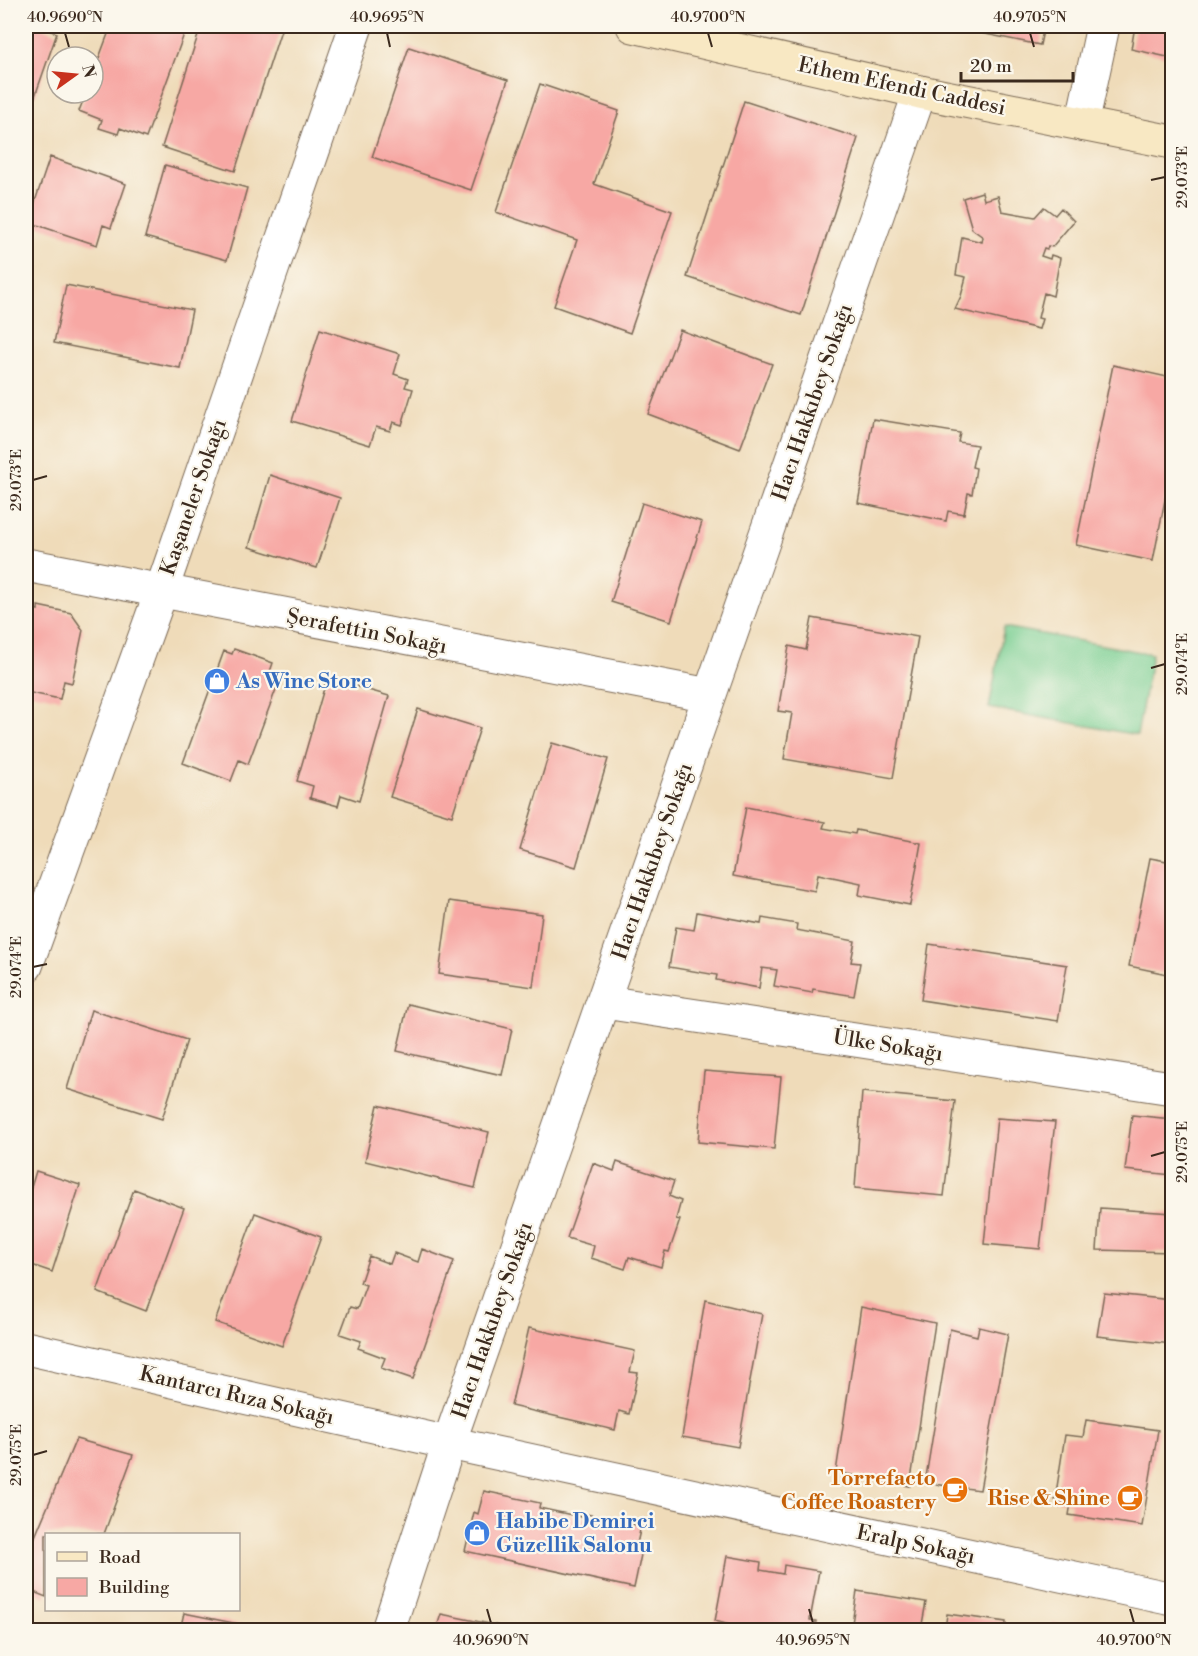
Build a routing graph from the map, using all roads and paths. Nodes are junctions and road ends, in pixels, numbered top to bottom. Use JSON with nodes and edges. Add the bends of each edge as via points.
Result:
{"nodes":[{"id":1,"x":356,"y":26,"type":"edge"},
{"id":2,"x":633,"y":26,"type":"edge"},
{"id":3,"x":1103,"y":26,"type":"edge"},
{"id":4,"x":920,"y":93,"type":"junction"},
{"id":5,"x":1082,"y":124,"type":"junction"},
{"id":6,"x":1173,"y":141,"type":"edge"},
{"id":7,"x":26,"y":565,"type":"edge"},
{"id":8,"x":161,"y":592,"type":"junction"},
{"id":9,"x":709,"y":695,"type":"junction"},
{"id":10,"x":26,"y":966,"type":"edge"},
{"id":11,"x":604,"y":1002,"type":"junction"},
{"id":12,"x":1173,"y":1088,"type":"edge"},
{"id":13,"x":26,"y":1348,"type":"edge"},
{"id":14,"x":449,"y":1443,"type":"junction"},
{"id":15,"x":1173,"y":1599,"type":"edge"},
{"id":16,"x":388,"y":1630,"type":"edge"}],
"edges":[{"from":1,"to":8,"type":"street","name":"Kaşaneler Sokağı"},
{"from":2,"to":4,"type":"main road","name":"Ethem Efendi Caddesi"},
{"from":3,"to":5,"type":"street"},
{"from":4,"to":5,"type":"main road","name":"Ethem Efendi Caddesi"},
{"from":4,"to":9,"type":"street","name":"Hacı Hakkıbey Sokağı"},
{"from":5,"to":6,"type":"main road","name":"Ethem Efendi Caddesi"},
{"from":7,"to":8,"type":"street","name":"Şerafettin Sokağı"},
{"from":8,"to":9,"type":"street","name":"Şerafettin Sokağı"},
{"from":8,"to":10,"type":"street","name":"Kaşaneler Sokağı"},
{"from":9,"to":11,"type":"street","name":"Hacı Hakkıbey Sokağı"},
{"from":11,"to":12,"type":"street","name":"Ülke Sokağı"},
{"from":11,"to":14,"type":"street","name":"Hacı Hakkıbey Sokağı"},
{"from":13,"to":14,"type":"street","name":"Kantarcı Rıza Sokağı"},
{"from":14,"to":15,"type":"street","name":"Eralp Sokağı"},
{"from":14,"to":16,"type":"street","name":"Hacı Hakkıbey Sokağı"}]}
